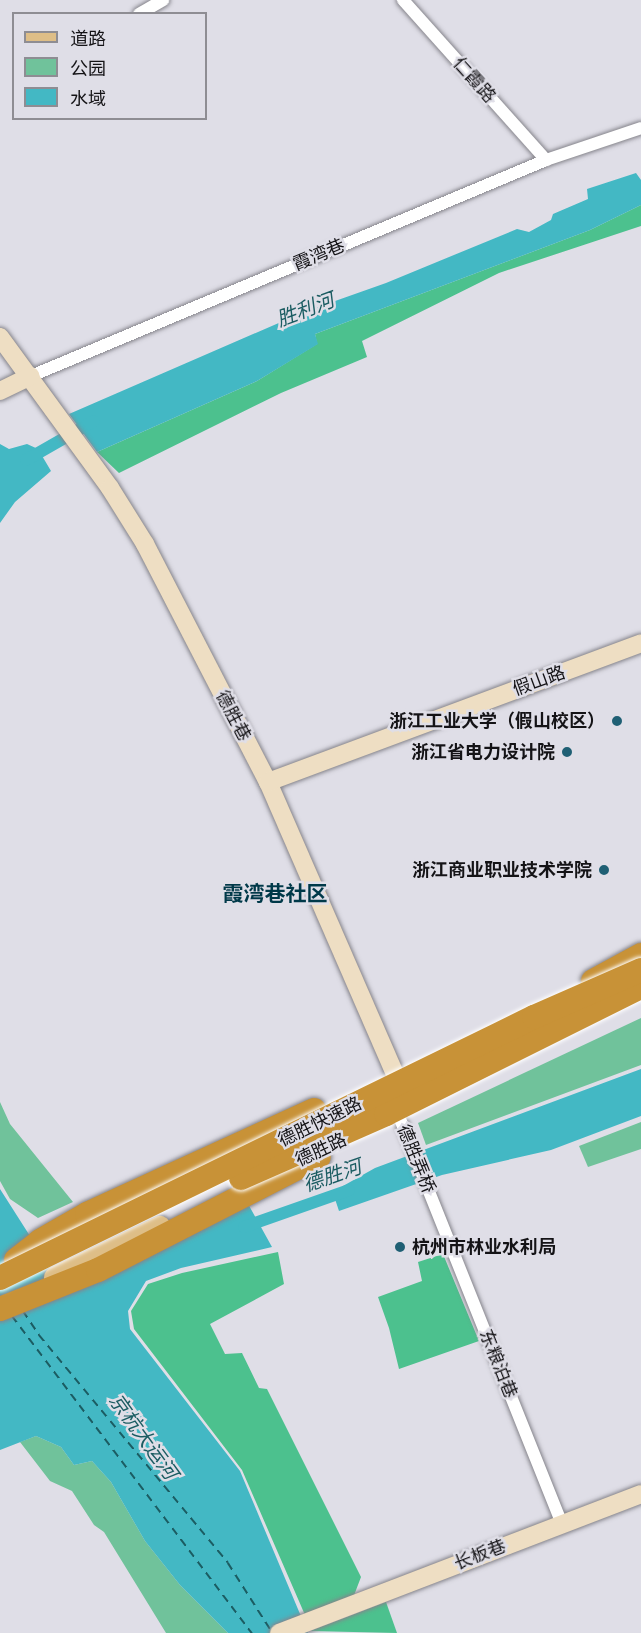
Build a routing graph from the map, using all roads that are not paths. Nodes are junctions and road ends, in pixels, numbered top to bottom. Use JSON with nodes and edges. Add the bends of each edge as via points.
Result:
{"nodes":[{"id":1,"x":163,"y":0,"type":"edge"},
{"id":2,"x":403,"y":0,"type":"edge"},
{"id":3,"x":142,"y":12,"type":"edge"},
{"id":4,"x":641,"y":128,"type":"edge"},
{"id":5,"x":546,"y":160,"type":"junction"},
{"id":6,"x":0,"y":337,"type":"edge"},
{"id":7,"x":31,"y":376,"type":"junction"},
{"id":8,"x":5,"y":388,"type":"edge"},
{"id":9,"x":641,"y":644,"type":"edge"},
{"id":10,"x":268,"y":782,"type":"junction"},
{"id":11,"x":641,"y":955,"type":"edge"},
{"id":12,"x":641,"y":963,"type":"edge"},
{"id":13,"x":641,"y":970,"type":"edge"},
{"id":14,"x":641,"y":987,"type":"edge"},
{"id":15,"x":641,"y":998,"type":"edge"},
{"id":16,"x":641,"y":1004,"type":"edge"},
{"id":17,"x":589,"y":1013,"type":"junction"},
{"id":18,"x":534,"y":1017,"type":"junction"},
{"id":19,"x":406,"y":1075,"type":"junction"},
{"id":20,"x":392,"y":1114,"type":"junction"},
{"id":21,"x":435,"y":1204,"type":"joint"},
{"id":22,"x":5,"y":1269,"type":"edge"},
{"id":23,"x":0,"y":1292,"type":"edge"},
{"id":24,"x":0,"y":1303,"type":"edge"},
{"id":25,"x":0,"y":1309,"type":"edge"},
{"id":26,"x":641,"y":1494,"type":"edge"},
{"id":27,"x":562,"y":1523,"type":"junction"},
{"id":28,"x":279,"y":1633,"type":"edge"}],
"edges":[{"from":1,"to":3,"type":"street"},
{"from":2,"to":5,"type":"street","name":"仁霞路"},
{"from":4,"to":5,"type":"street","name":"霞湾巷"},
{"from":5,"to":7,"type":"street","name":"霞湾巷"},
{"from":6,"to":7,"type":"street","name":"德胜巷"},
{"from":7,"to":8,"type":"street","name":"霞湾巷"},
{"from":7,"to":10,"type":"street","name":"德胜巷","via":[[145,544]]},
{"from":9,"to":10,"type":"street","name":"假山路"},
{"from":10,"to":19,"type":"street","name":"德胜巷"},
{"from":11,"to":18,"type":"highway","bridge":true},
{"from":12,"to":19,"type":"main road","name":"德胜路"},
{"from":13,"to":18,"type":"highway","name":"德胜快速路","bridge":true},
{"from":14,"to":17,"type":"highway","name":"德胜快速路","bridge":true},
{"from":15,"to":20,"type":"main road","name":"德胜路","via":[[423,1108]]},
{"from":16,"to":17,"type":"highway","bridge":true},
{"from":17,"to":20,"type":"highway","name":"德胜快速路","bridge":true},
{"from":18,"to":19,"type":"highway","name":"德胜快速路","bridge":true},
{"from":19,"to":20,"type":"street","name":"德胜弄桥"},
{"from":19,"to":22,"type":"highway","name":"德胜快速路","bridge":true},
{"from":19,"to":22,"type":"main road","name":"德胜路","via":[[231,1156]]},
{"from":20,"to":21,"type":"street","name":"德胜弄桥"},
{"from":20,"to":23,"type":"highway","name":"德胜快速路","bridge":true,"via":[[206,1194]]},
{"from":20,"to":24,"type":"main road","name":"德胜路"},
{"from":20,"to":25,"type":"highway","bridge":true,"via":[[319,1157],[98,1270]]},
{"from":21,"to":27,"type":"street","name":"东粮泊巷"},
{"from":26,"to":27,"type":"street","name":"长板巷"},
{"from":27,"to":28,"type":"street","name":"长板巷"}]}
